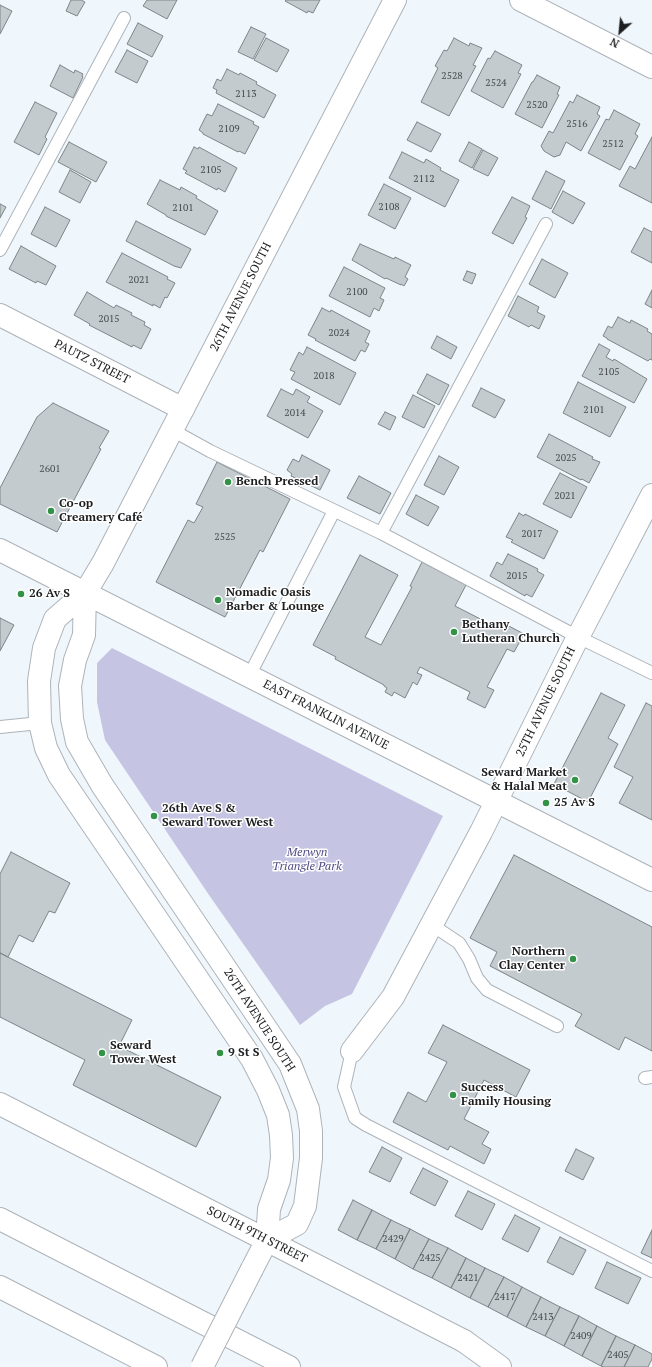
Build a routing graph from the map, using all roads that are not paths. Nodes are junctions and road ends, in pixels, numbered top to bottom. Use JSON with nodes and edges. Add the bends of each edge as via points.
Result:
{"nodes":[{"id":1,"x":395,"y":0,"type":"edge"},
{"id":2,"x":521,"y":0,"type":"edge"},
{"id":3,"x":124,"y":18,"type":"dead end"},
{"id":4,"x":652,"y":67,"type":"edge"},
{"id":5,"x":546,"y":224,"type":"dead end"},
{"id":6,"x":0,"y":250,"type":"edge"},
{"id":7,"x":0,"y":316,"type":"edge"},
{"id":8,"x":183,"y":409,"type":"junction"},
{"id":9,"x":172,"y":430,"type":"junction"},
{"id":10,"x":652,"y":495,"type":"edge"},
{"id":11,"x":334,"y":511,"type":"junction"},
{"id":12,"x":381,"y":533,"type":"junction"},
{"id":13,"x":0,"y":550,"type":"edge"},
{"id":14,"x":85,"y":593,"type":"junction"},
{"id":15,"x":578,"y":637,"type":"junction"},
{"id":16,"x":652,"y":673,"type":"edge"},
{"id":17,"x":248,"y":676,"type":"junction"},
{"id":18,"x":40,"y":723,"type":"junction"},
{"id":19,"x":0,"y":727,"type":"edge"},
{"id":20,"x":497,"y":801,"type":"junction"},
{"id":21,"x":652,"y":880,"type":"edge"},
{"id":22,"x":432,"y":925,"type":"junction"},
{"id":23,"x":557,"y":1026,"type":"dead end"},
{"id":24,"x":352,"y":1051,"type":"joint"},
{"id":25,"x":0,"y":1104,"type":"edge"},
{"id":26,"x":0,"y":1219,"type":"edge"},
{"id":27,"x":267,"y":1240,"type":"junction"},
{"id":28,"x":652,"y":1271,"type":"edge"},
{"id":29,"x":0,"y":1287,"type":"edge"},
{"id":30,"x":464,"y":1342,"type":"junction"},
{"id":31,"x":156,"y":1367,"type":"edge"},
{"id":32,"x":202,"y":1367,"type":"edge"},
{"id":33,"x":289,"y":1367,"type":"edge"},
{"id":34,"x":500,"y":1367,"type":"edge"},
{"id":35,"x":513,"y":1367,"type":"edge"}],
"edges":[{"from":1,"to":8,"type":"main road","name":"26TH AVENUE SOUTH"},
{"from":2,"to":4,"type":"main road"},
{"from":3,"to":6,"type":"lane"},
{"from":5,"to":12,"type":"lane"},
{"from":7,"to":8,"type":"main road","name":"PAUTZ STREET"},
{"from":8,"to":9,"type":"main road","name":"26TH AVENUE SOUTH"},
{"from":9,"to":11,"type":"lane"},
{"from":9,"to":14,"type":"main road","name":"26TH AVENUE SOUTH"},
{"from":10,"to":15,"type":"main road","name":"25TH AVENUE SOUTH"},
{"from":11,"to":12,"type":"lane"},
{"from":11,"to":17,"type":"lane"},
{"from":12,"to":15,"type":"lane"},
{"from":13,"to":14,"type":"main road","name":"EAST FRANKLIN AVENUE"},
{"from":14,"to":17,"type":"main road","name":"EAST FRANKLIN AVENUE"},
{"from":14,"to":18,"type":"main road","name":"26TH AVENUE SOUTH","via":[[55,619],[44,648],[39,681]]},
{"from":14,"to":27,"type":"main road","name":"26TH AVENUE SOUTH","via":[[84,634],[70,686],[72,719],[77,742],[102,785],[290,1064],[308,1108],[311,1158],[305,1206],[297,1224]]},
{"from":15,"to":16,"type":"lane"},
{"from":15,"to":20,"type":"main road","name":"25TH AVENUE SOUTH"},
{"from":17,"to":20,"type":"main road","name":"EAST FRANKLIN AVENUE"},
{"from":18,"to":19,"type":"lane"},
{"from":18,"to":27,"type":"main road","name":"26TH AVENUE SOUTH","via":[[46,748],[59,776],[252,1058],[268,1090],[278,1115],[282,1158],[279,1180],[269,1209]]},
{"from":20,"to":21,"type":"main road","name":"EAST FRANKLIN AVENUE"},
{"from":20,"to":22,"type":"main road","name":"25TH AVENUE SOUTH"},
{"from":22,"to":23,"type":"lane","via":[[459,943],[477,978],[487,990]]},
{"from":22,"to":24,"type":"main road","name":"25TH AVENUE SOUTH","via":[[393,997]]},
{"from":24,"to":28,"type":"lane","via":[[344,1087],[355,1118]]},
{"from":25,"to":27,"type":"main road","name":"SOUTH 9TH STREET"},
{"from":26,"to":33,"type":"main road"},
{"from":27,"to":30,"type":"main road","name":"SOUTH 9TH STREET"},
{"from":27,"to":32,"type":"main road","bridge":true},
{"from":29,"to":31,"type":"main road"},
{"from":30,"to":34,"type":"main road"},
{"from":30,"to":35,"type":"main road","name":"SOUTH 9TH STREET"}]}
